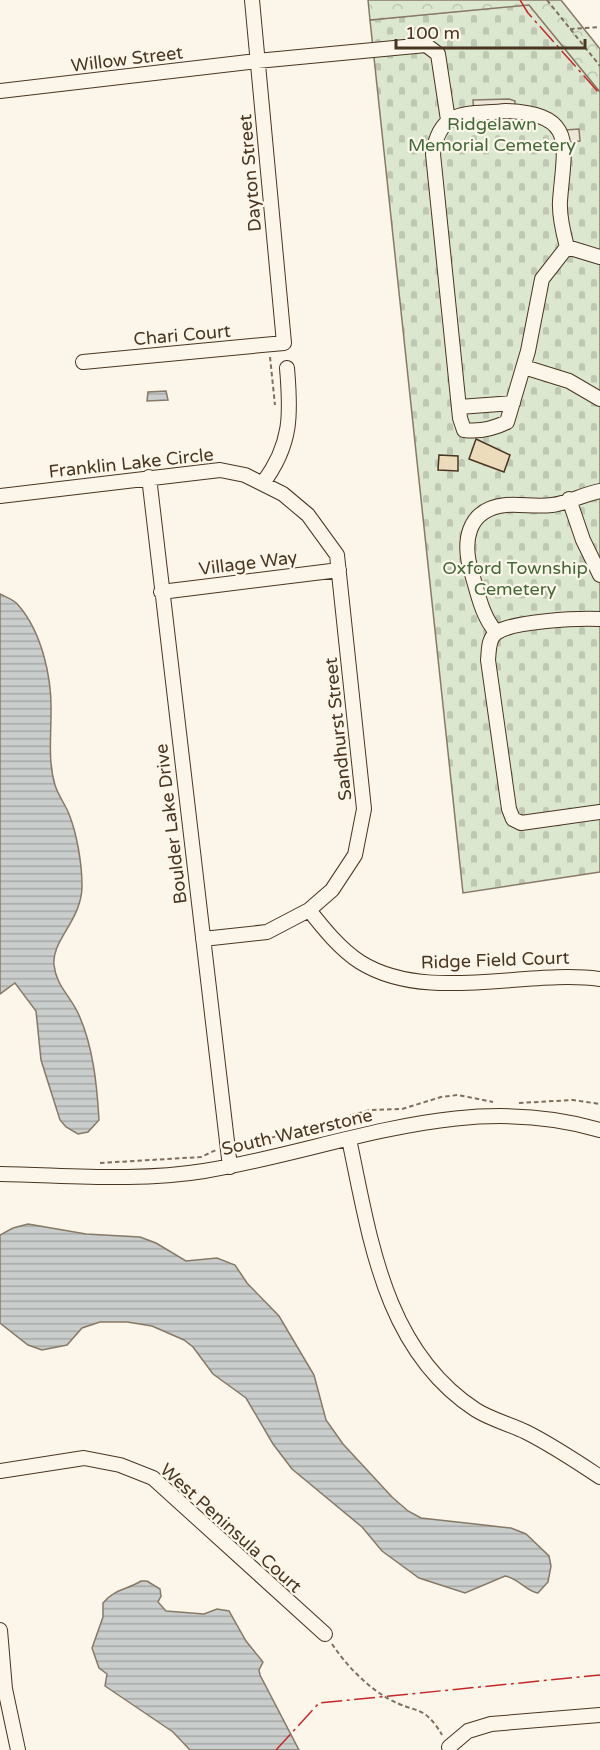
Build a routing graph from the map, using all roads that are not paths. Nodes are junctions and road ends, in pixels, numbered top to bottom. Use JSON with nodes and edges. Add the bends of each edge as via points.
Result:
{"nodes":[{"id":1,"x":252,"y":0,"type":"edge"},
{"id":2,"x":257,"y":61,"type":"junction"},
{"id":3,"x":0,"y":91,"type":"edge"},
{"id":4,"x":448,"y":120,"type":"junction"},
{"id":5,"x":567,"y":247,"type":"junction"},
{"id":6,"x":600,"y":257,"type":"edge"},
{"id":7,"x":284,"y":343,"type":"joint"},
{"id":8,"x":83,"y":362,"type":"dead end"},
{"id":9,"x":524,"y":367,"type":"junction"},
{"id":10,"x":288,"y":368,"type":"dead end"},
{"id":11,"x":600,"y":399,"type":"edge"},
{"id":12,"x":513,"y":403,"type":"junction"},
{"id":13,"x":459,"y":407,"type":"junction"},
{"id":14,"x":149,"y":477,"type":"junction"},
{"id":15,"x":263,"y":483,"type":"junction"},
{"id":16,"x":600,"y":491,"type":"edge"},
{"id":17,"x":0,"y":496,"type":"edge"},
{"id":18,"x":569,"y":499,"type":"junction"},
{"id":19,"x":339,"y":570,"type":"junction"},
{"id":20,"x":600,"y":575,"type":"edge"},
{"id":21,"x":161,"y":592,"type":"junction"},
{"id":22,"x":600,"y":619,"type":"edge"},
{"id":23,"x":496,"y":633,"type":"junction"},
{"id":24,"x":600,"y":812,"type":"edge"},
{"id":25,"x":309,"y":910,"type":"junction"},
{"id":26,"x":203,"y":939,"type":"junction"},
{"id":27,"x":600,"y":979,"type":"edge"},
{"id":28,"x":600,"y":1130,"type":"edge"},
{"id":29,"x":349,"y":1139,"type":"junction"},
{"id":30,"x":230,"y":1167,"type":"junction"},
{"id":31,"x":0,"y":1174,"type":"edge"},
{"id":32,"x":0,"y":1471,"type":"edge"},
{"id":33,"x":600,"y":1477,"type":"edge"},
{"id":34,"x":0,"y":1630,"type":"edge"},
{"id":35,"x":325,"y":1634,"type":"road end"},
{"id":36,"x":600,"y":1715,"type":"edge"},
{"id":37,"x":449,"y":1747,"type":"road end"},
{"id":38,"x":18,"y":1750,"type":"edge"}],
"edges":[{"from":1,"to":2,"type":"street","name":"Dayton Street"},
{"from":2,"to":3,"type":"street","name":"Willow Street"},
{"from":2,"to":4,"type":"street","name":"Willow Street","via":[[426,45],[438,54]]},
{"from":2,"to":7,"type":"street","name":"Dayton Street"},
{"from":4,"to":5,"type":"street","via":[[506,111],[530,113],[560,131],[565,148],[560,204]]},
{"from":4,"to":13,"type":"street","via":[[436,135],[433,154]]},
{"from":5,"to":6,"type":"street"},
{"from":5,"to":9,"type":"street","via":[[542,279]]},
{"from":7,"to":8,"type":"street","name":"Chari Court"},
{"from":9,"to":11,"type":"street","via":[[569,381]]},
{"from":9,"to":12,"type":"street"},
{"from":10,"to":15,"type":"street","via":[[288,428],[277,464]]},
{"from":12,"to":13,"type":"street"},
{"from":12,"to":13,"type":"street","via":[[507,422],[473,432],[464,430]]},
{"from":14,"to":15,"type":"street","name":"Franklin Lake Circle","via":[[220,470]]},
{"from":14,"to":17,"type":"street","name":"Franklin Lake Circle"},
{"from":14,"to":21,"type":"street","name":"Boulder Lake Drive"},
{"from":15,"to":19,"type":"street","name":"Sandhurst Street","via":[[308,515],[337,555]]},
{"from":16,"to":18,"type":"street"},
{"from":18,"to":20,"type":"street"},
{"from":18,"to":23,"type":"street","via":[[552,505],[502,506],[484,512],[470,526],[466,543],[469,564],[488,623]]},
{"from":19,"to":21,"type":"street","name":"Village Way"},
{"from":19,"to":25,"type":"street","name":"Sandhurst Street","via":[[364,809],[355,855],[332,890]]},
{"from":21,"to":26,"type":"street","name":"Boulder Lake Drive"},
{"from":22,"to":23,"type":"street","via":[[553,620]]},
{"from":23,"to":24,"type":"street","via":[[490,641],[488,660],[513,819],[521,823]]},
{"from":25,"to":26,"type":"street","name":"Sandhurst Street","via":[[267,932]]},
{"from":25,"to":27,"type":"street","name":"Ridge Field Court","via":[[334,940],[359,961],[393,977],[449,982],[572,975]]},
{"from":26,"to":30,"type":"street","name":"Boulder Lake Drive"},
{"from":28,"to":29,"type":"street","name":"South Waterstone","via":[[539,1117],[473,1115],[421,1122]]},
{"from":29,"to":30,"type":"street","name":"South Waterstone"},
{"from":29,"to":33,"type":"street","via":[[372,1250],[411,1345],[434,1374],[464,1401],[495,1420],[546,1442]]},
{"from":30,"to":31,"type":"street","name":"South Waterstone","via":[[162,1176]]},
{"from":32,"to":35,"type":"street","name":"West Peninsula Court","via":[[84,1458],[120,1464],[153,1479]]},
{"from":34,"to":38,"type":"street","via":[[5,1689]]},
{"from":36,"to":37,"type":"street","via":[[491,1724],[468,1731]]}]}
